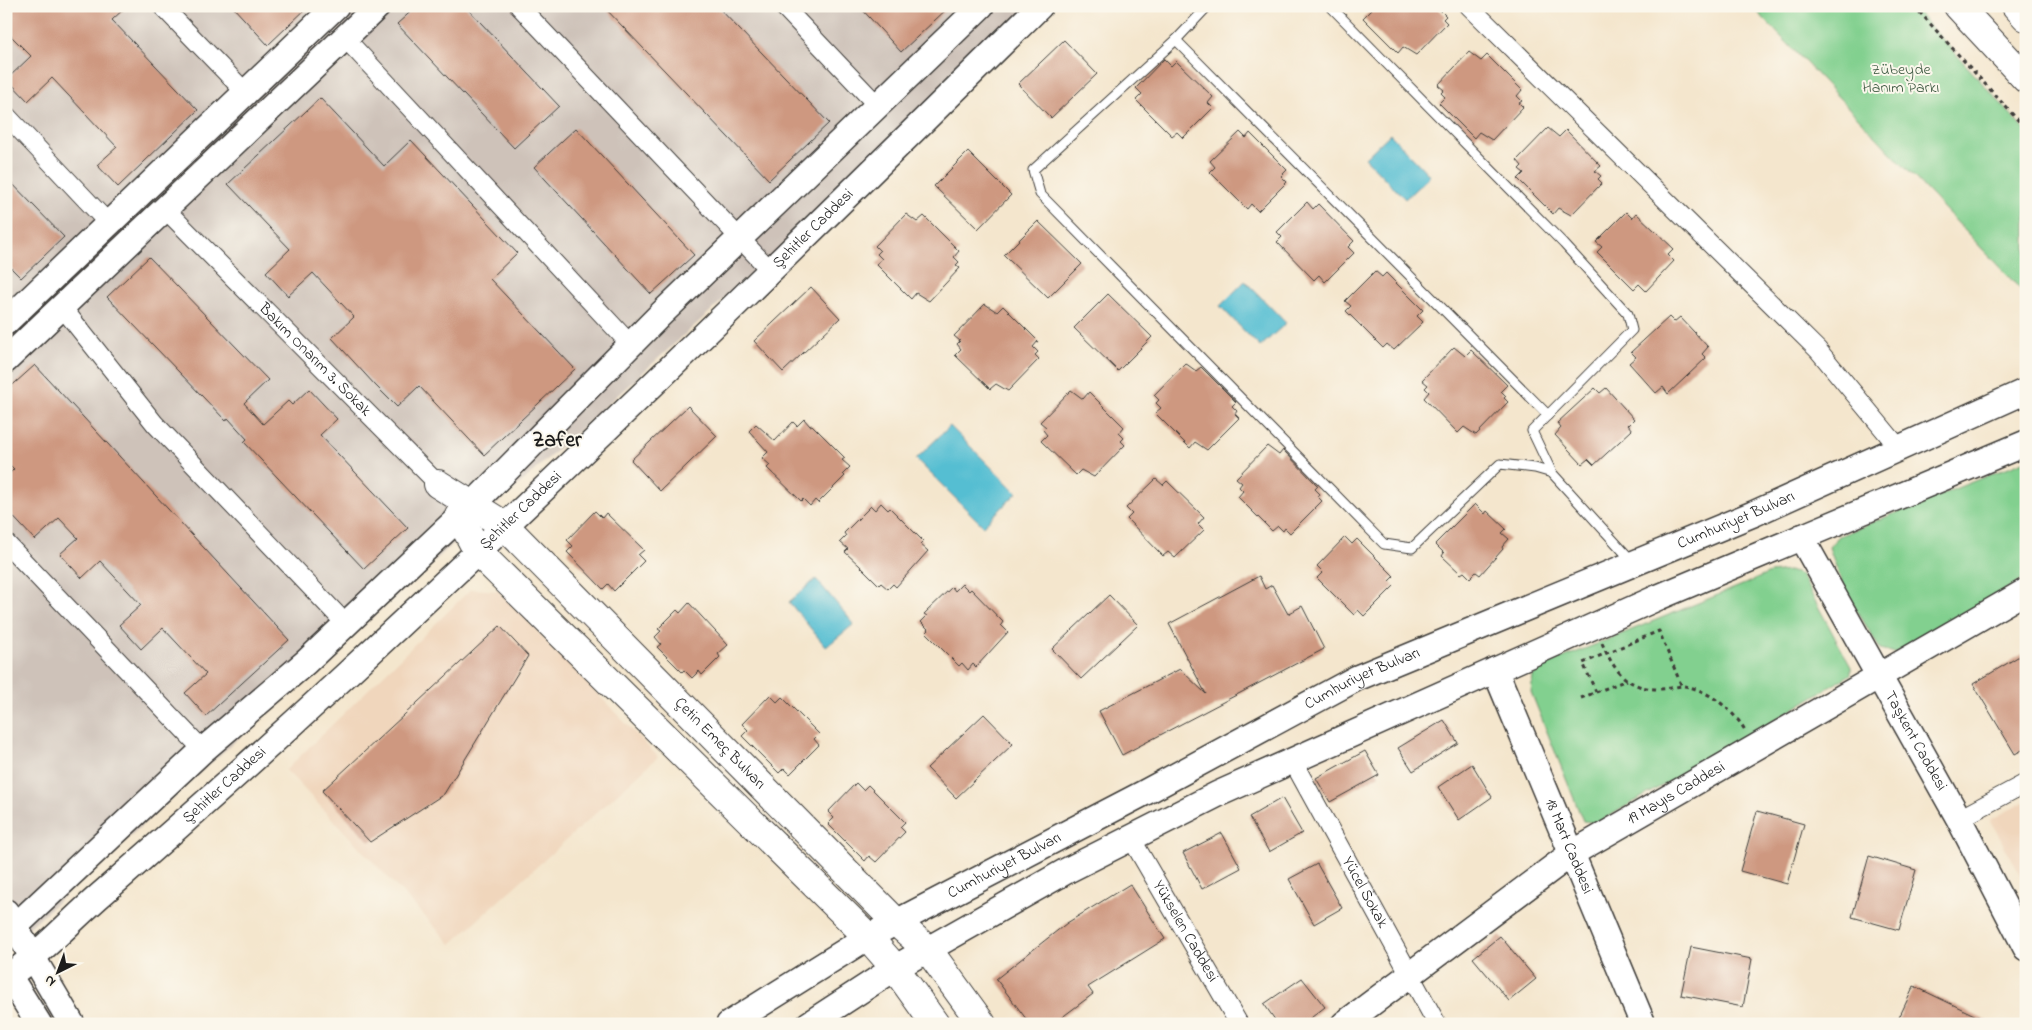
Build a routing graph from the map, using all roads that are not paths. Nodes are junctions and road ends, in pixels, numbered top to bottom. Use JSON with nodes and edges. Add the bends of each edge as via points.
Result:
{"nodes":[{"id":1,"x":162,"y":6,"type":"edge"},
{"id":2,"x":336,"y":6,"type":"edge"},
{"id":3,"x":378,"y":6,"type":"edge"},
{"id":4,"x":518,"y":6,"type":"edge"},
{"id":5,"x":783,"y":6,"type":"edge"},
{"id":6,"x":981,"y":6,"type":"edge"},
{"id":7,"x":1040,"y":6,"type":"edge"},
{"id":8,"x":1208,"y":6,"type":"edge"},
{"id":9,"x":1330,"y":6,"type":"edge"},
{"id":10,"x":1469,"y":6,"type":"edge"},
{"id":11,"x":1958,"y":6,"type":"edge"},
{"id":12,"x":2016,"y":6,"type":"edge"},
{"id":13,"x":2026,"y":17,"type":"edge"},
{"id":14,"x":344,"y":37,"type":"junction"},
{"id":15,"x":1176,"y":40,"type":"junction"},
{"id":16,"x":2026,"y":79,"type":"edge"},
{"id":17,"x":246,"y":93,"type":"junction"},
{"id":18,"x":877,"y":106,"type":"junction"},
{"id":19,"x":6,"y":115,"type":"edge"},
{"id":20,"x":164,"y":208,"type":"junction"},
{"id":21,"x":108,"y":224,"type":"junction"},
{"id":22,"x":739,"y":239,"type":"junction"},
{"id":23,"x":771,"y":271,"type":"junction"},
{"id":24,"x":62,"y":307,"type":"junction"},
{"id":25,"x":6,"y":322,"type":"edge"},
{"id":26,"x":630,"y":344,"type":"junction"},
{"id":27,"x":6,"y":360,"type":"edge"},
{"id":28,"x":2026,"y":391,"type":"edge"},
{"id":29,"x":1548,"y":415,"type":"junction"},
{"id":30,"x":2026,"y":443,"type":"edge"},
{"id":31,"x":1899,"y":448,"type":"junction"},
{"id":32,"x":1552,"y":473,"type":"junction"},
{"id":33,"x":438,"y":484,"type":"joint"},
{"id":34,"x":465,"y":511,"type":"junction"},
{"id":35,"x":504,"y":526,"type":"junction"},
{"id":36,"x":1801,"y":537,"type":"junction"},
{"id":37,"x":6,"y":543,"type":"edge"},
{"id":38,"x":478,"y":552,"type":"junction"},
{"id":39,"x":1635,"y":564,"type":"junction"},
{"id":40,"x":2026,"y":591,"type":"edge"},
{"id":41,"x":345,"y":623,"type":"junction"},
{"id":42,"x":1495,"y":670,"type":"junction"},
{"id":43,"x":1878,"y":675,"type":"junction"},
{"id":44,"x":203,"y":750,"type":"junction"},
{"id":45,"x":1292,"y":760,"type":"junction"},
{"id":46,"x":2026,"y":783,"type":"edge"},
{"id":47,"x":1959,"y":819,"type":"junction"},
{"id":48,"x":1131,"y":838,"type":"junction"},
{"id":49,"x":1571,"y":854,"type":"junction"},
{"id":50,"x":895,"y":922,"type":"junction"},
{"id":51,"x":9,"y":925,"type":"edge"},
{"id":52,"x":868,"y":936,"type":"junction"},
{"id":53,"x":2026,"y":948,"type":"edge"},
{"id":54,"x":929,"y":951,"type":"junction"},
{"id":55,"x":33,"y":959,"type":"junction"},
{"id":56,"x":895,"y":968,"type":"junction"},
{"id":57,"x":8,"y":974,"type":"edge"},
{"id":58,"x":1409,"y":974,"type":"junction"},
{"id":59,"x":39,"y":1024,"type":"edge"},
{"id":60,"x":72,"y":1024,"type":"edge"},
{"id":61,"x":729,"y":1024,"type":"edge"},
{"id":62,"x":809,"y":1024,"type":"edge"},
{"id":63,"x":936,"y":1024,"type":"edge"},
{"id":64,"x":982,"y":1024,"type":"edge"},
{"id":65,"x":1239,"y":1024,"type":"edge"},
{"id":66,"x":1344,"y":1024,"type":"edge"},
{"id":67,"x":1437,"y":1024,"type":"edge"},
{"id":68,"x":1643,"y":1024,"type":"edge"}],
"edges":[{"from":1,"to":17,"type":"street"},
{"from":2,"to":17,"type":"street"},
{"from":3,"to":14,"type":"street"},
{"from":4,"to":22,"type":"street"},
{"from":5,"to":18,"type":"street"},
{"from":6,"to":18,"type":"street"},
{"from":7,"to":23,"type":"street","name":"Şehitler Caddesi"},
{"from":8,"to":15,"type":"lane"},
{"from":9,"to":29,"type":"lane","via":[[1564,244],[1628,314],[1632,330]]},
{"from":10,"to":31,"type":"street","via":[[1818,350]]},
{"from":11,"to":16,"type":"main road"},
{"from":12,"to":13,"type":"main road"},
{"from":14,"to":20,"type":"street"},
{"from":14,"to":26,"type":"street"},
{"from":15,"to":29,"type":"lane"},
{"from":15,"to":32,"type":"lane","via":[[1033,170],[1040,194],[1384,544],[1412,548],[1500,464]]},
{"from":17,"to":21,"type":"street"},
{"from":18,"to":22,"type":"street"},
{"from":19,"to":21,"type":"street"},
{"from":20,"to":24,"type":"street"},
{"from":20,"to":33,"type":"street","name":"Bakım Onarım 3. Sokak"},
{"from":21,"to":25,"type":"street"},
{"from":22,"to":23,"type":"street"},
{"from":22,"to":26,"type":"street"},
{"from":23,"to":35,"type":"street","name":"Şehitler Caddesi"},
{"from":24,"to":27,"type":"street"},
{"from":24,"to":41,"type":"street","via":[[155,424]]},
{"from":26,"to":34,"type":"street"},
{"from":28,"to":31,"type":"street","name":"Cumhuriyet Bulvarı"},
{"from":29,"to":32,"type":"lane","via":[[1532,431]]},
{"from":30,"to":36,"type":"street","name":"Cumhuriyet Bulvarı"},
{"from":31,"to":39,"type":"street","name":"Cumhuriyet Bulvarı"},
{"from":32,"to":39,"type":"lane"},
{"from":33,"to":34,"type":"main road","name":"Çetin Emeç Bulvarı"},
{"from":34,"to":35,"type":"main road","name":"Çetin Emeç Bulvarı"},
{"from":34,"to":38,"type":"main road"},
{"from":34,"to":41,"type":"street"},
{"from":35,"to":38,"type":"street","name":"Şehitler Caddesi"},
{"from":35,"to":50,"type":"main road","name":"Çetin Emeç Bulvarı"},
{"from":36,"to":42,"type":"street","name":"Cumhuriyet Bulvarı"},
{"from":36,"to":43,"type":"street","name":"Taşkent Caddesi"},
{"from":37,"to":44,"type":"street"},
{"from":38,"to":52,"type":"main road"},
{"from":38,"to":55,"type":"street","name":"Şehitler Caddesi"},
{"from":39,"to":50,"type":"street","name":"Cumhuriyet Bulvarı","via":[[1356,678]]},
{"from":40,"to":43,"type":"street","name":"19 Mayıs Caddesi"},
{"from":41,"to":44,"type":"street","via":[[306,662]]},
{"from":42,"to":45,"type":"street","name":"Cumhuriyet Bulvarı"},
{"from":42,"to":49,"type":"street","name":"18 Mart Caddesi"},
{"from":43,"to":47,"type":"street","name":"Taşkent Caddesi"},
{"from":43,"to":49,"type":"street","name":"19 Mayıs Caddesi"},
{"from":44,"to":51,"type":"street"},
{"from":45,"to":48,"type":"street","name":"Cumhuriyet Bulvarı"},
{"from":45,"to":58,"type":"street","name":"Yücel Sokak"},
{"from":46,"to":47,"type":"street"},
{"from":47,"to":53,"type":"street","name":"Taşkent Caddesi"},
{"from":48,"to":54,"type":"street","name":"Cumhuriyet Bulvarı","via":[[1068,870]]},
{"from":48,"to":65,"type":"street","name":"Yükselen Caddesi"},
{"from":49,"to":58,"type":"street","name":"19 Mayıs Caddesi"},
{"from":49,"to":68,"type":"street","name":"18 Mart Caddesi"},
{"from":50,"to":52,"type":"street","name":"Cumhuriyet Bulvarı"},
{"from":50,"to":54,"type":"main road","name":"Çetin Emeç Bulvarı"},
{"from":51,"to":55,"type":"street"},
{"from":52,"to":56,"type":"main road"},
{"from":52,"to":61,"type":"street","name":"Cumhuriyet Bulvarı"},
{"from":54,"to":56,"type":"street","name":"Cumhuriyet Bulvarı"},
{"from":54,"to":64,"type":"main road","name":"Çetin Emeç Bulvarı"},
{"from":55,"to":57,"type":"street","name":"Şehitler Caddesi"},
{"from":55,"to":60,"type":"street"},
{"from":56,"to":62,"type":"street","name":"Cumhuriyet Bulvarı"},
{"from":56,"to":63,"type":"main road"},
{"from":57,"to":59,"type":"street"},
{"from":58,"to":66,"type":"street","name":"19 Mayıs Caddesi"},
{"from":58,"to":67,"type":"street","name":"Yücel Sokak"}]}
